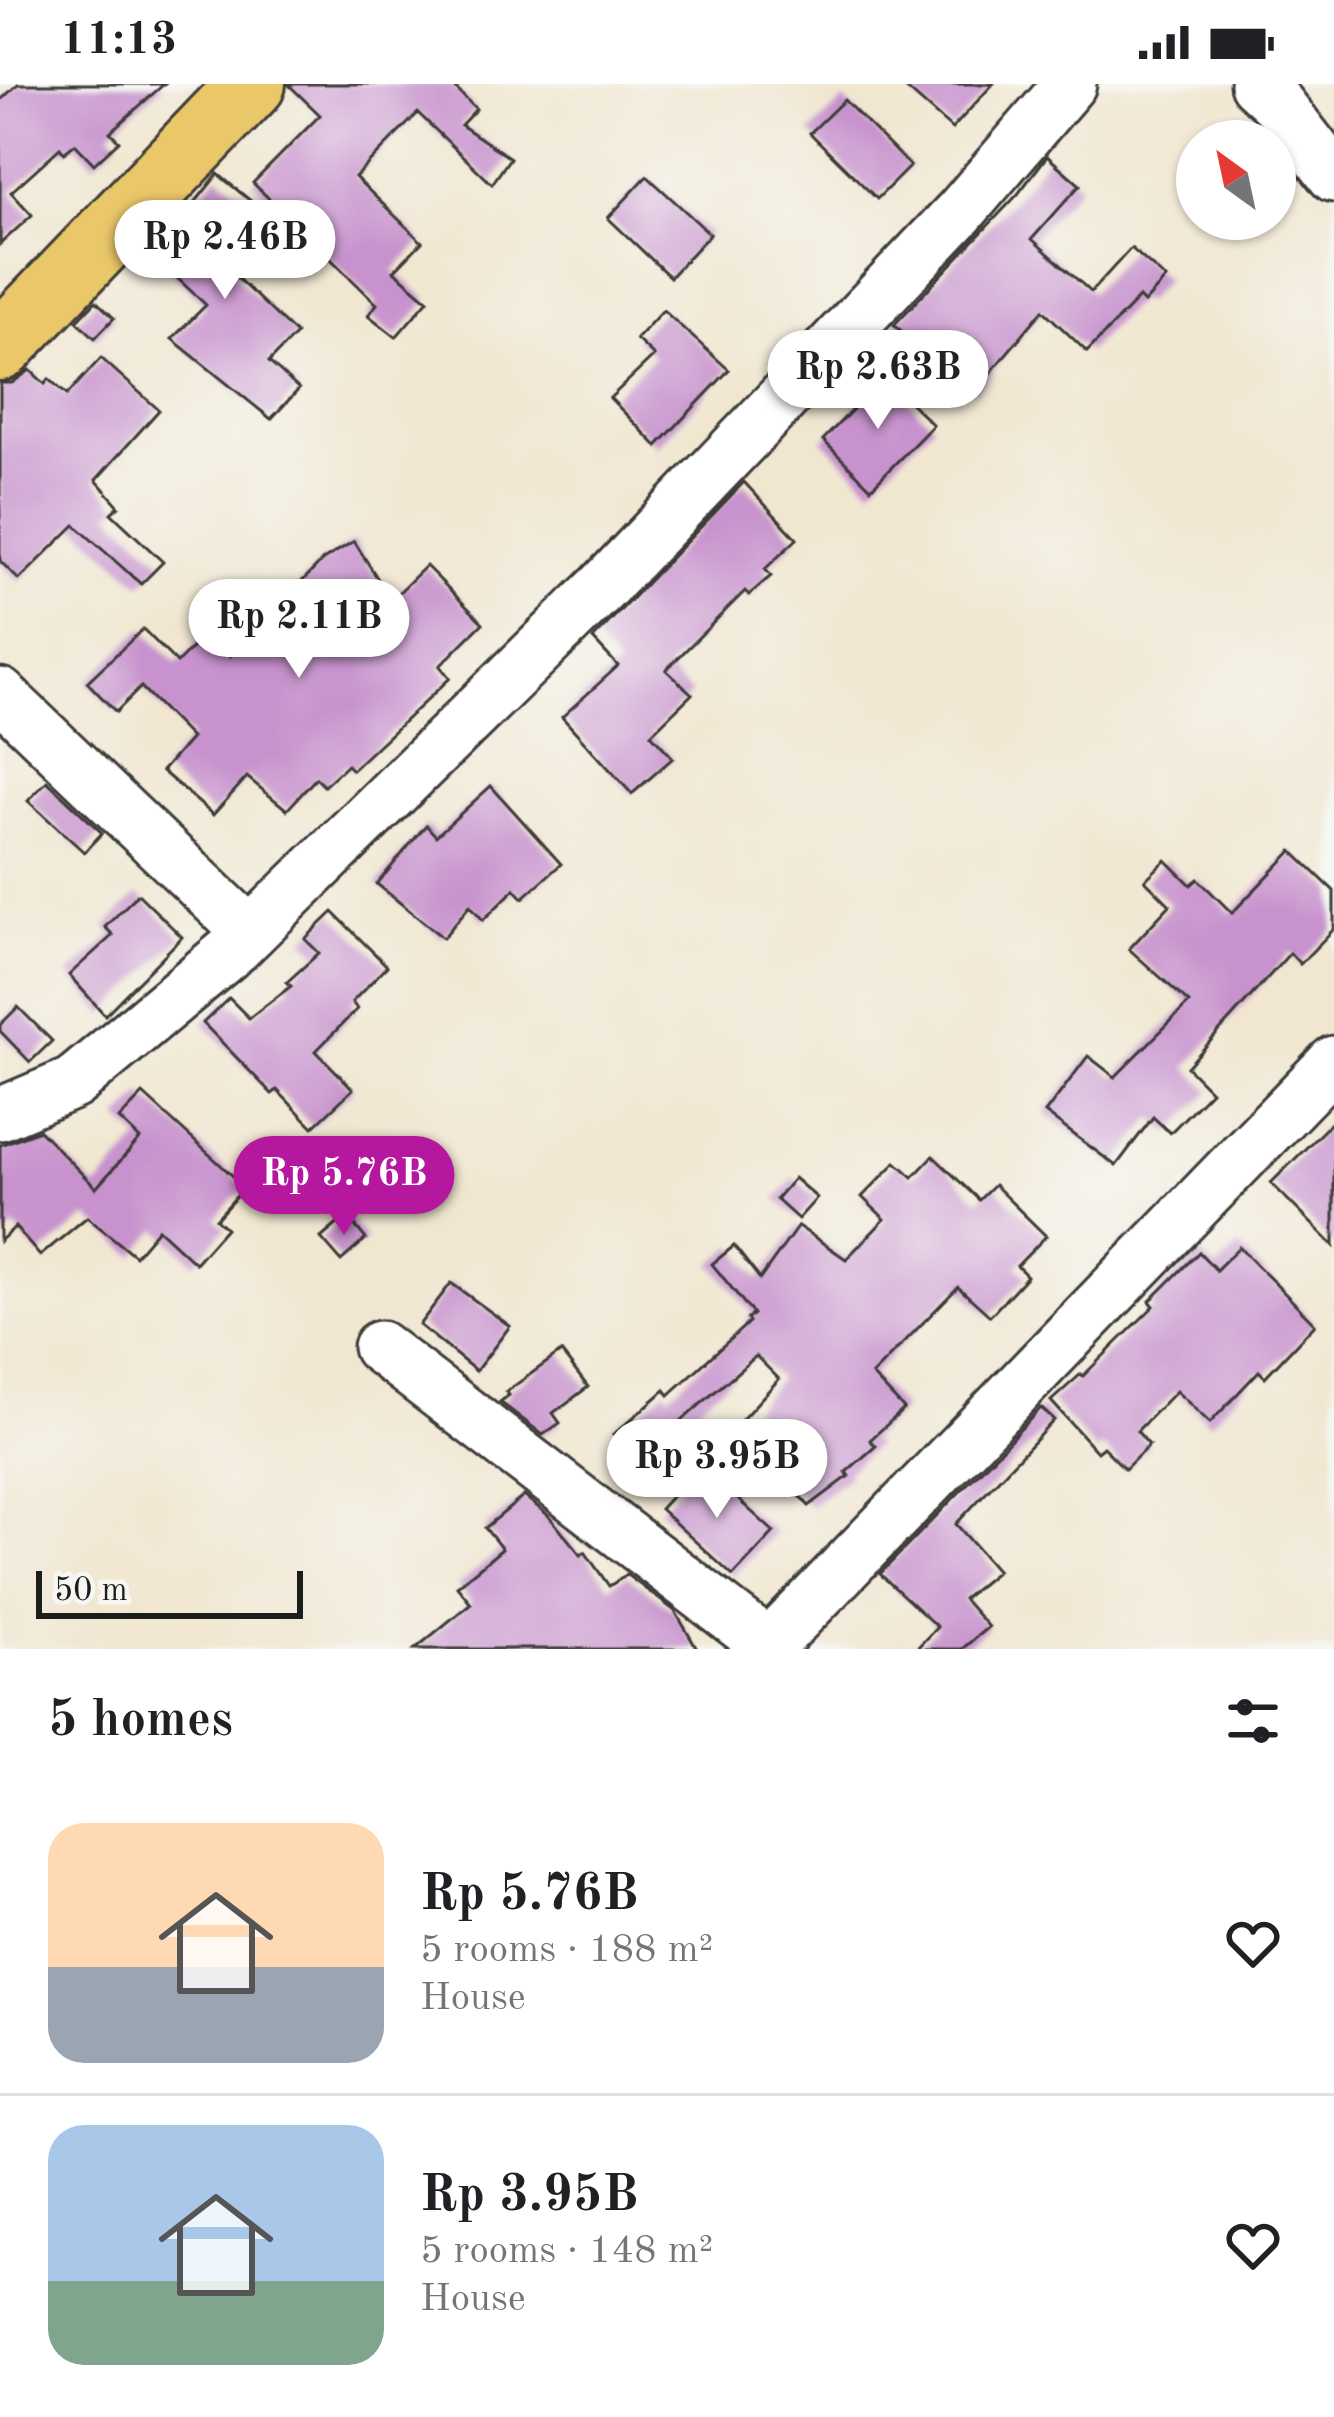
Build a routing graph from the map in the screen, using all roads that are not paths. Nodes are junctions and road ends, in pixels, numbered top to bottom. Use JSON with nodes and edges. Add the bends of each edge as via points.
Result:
{"nodes":[{"id":1,"x":1070,"y":84,"type":"edge"},
{"id":2,"x":1256,"y":84,"type":"edge"},
{"id":3,"x":234,"y":91,"type":"edge"},
{"id":4,"x":1334,"y":176,"type":"edge"},
{"id":5,"x":0,"y":347,"type":"edge"},
{"id":6,"x":0,"y":694,"type":"edge"},
{"id":7,"x":250,"y":933,"type":"junction"},
{"id":8,"x":1334,"y":1062,"type":"edge"},
{"id":9,"x":0,"y":1114,"type":"edge"},
{"id":10,"x":379,"y":1347,"type":"dead end"},
{"id":11,"x":767,"y":1647,"type":"edge"}],
"edges":[{"from":1,"to":7,"type":"street","via":[[961,212],[604,586]]},
{"from":2,"to":4,"type":"street"},
{"from":3,"to":5,"type":"main road"},
{"from":6,"to":7,"type":"street"},
{"from":7,"to":9,"type":"street","via":[[73,1083]]},
{"from":8,"to":11,"type":"street"},
{"from":10,"to":11,"type":"street"}]}
